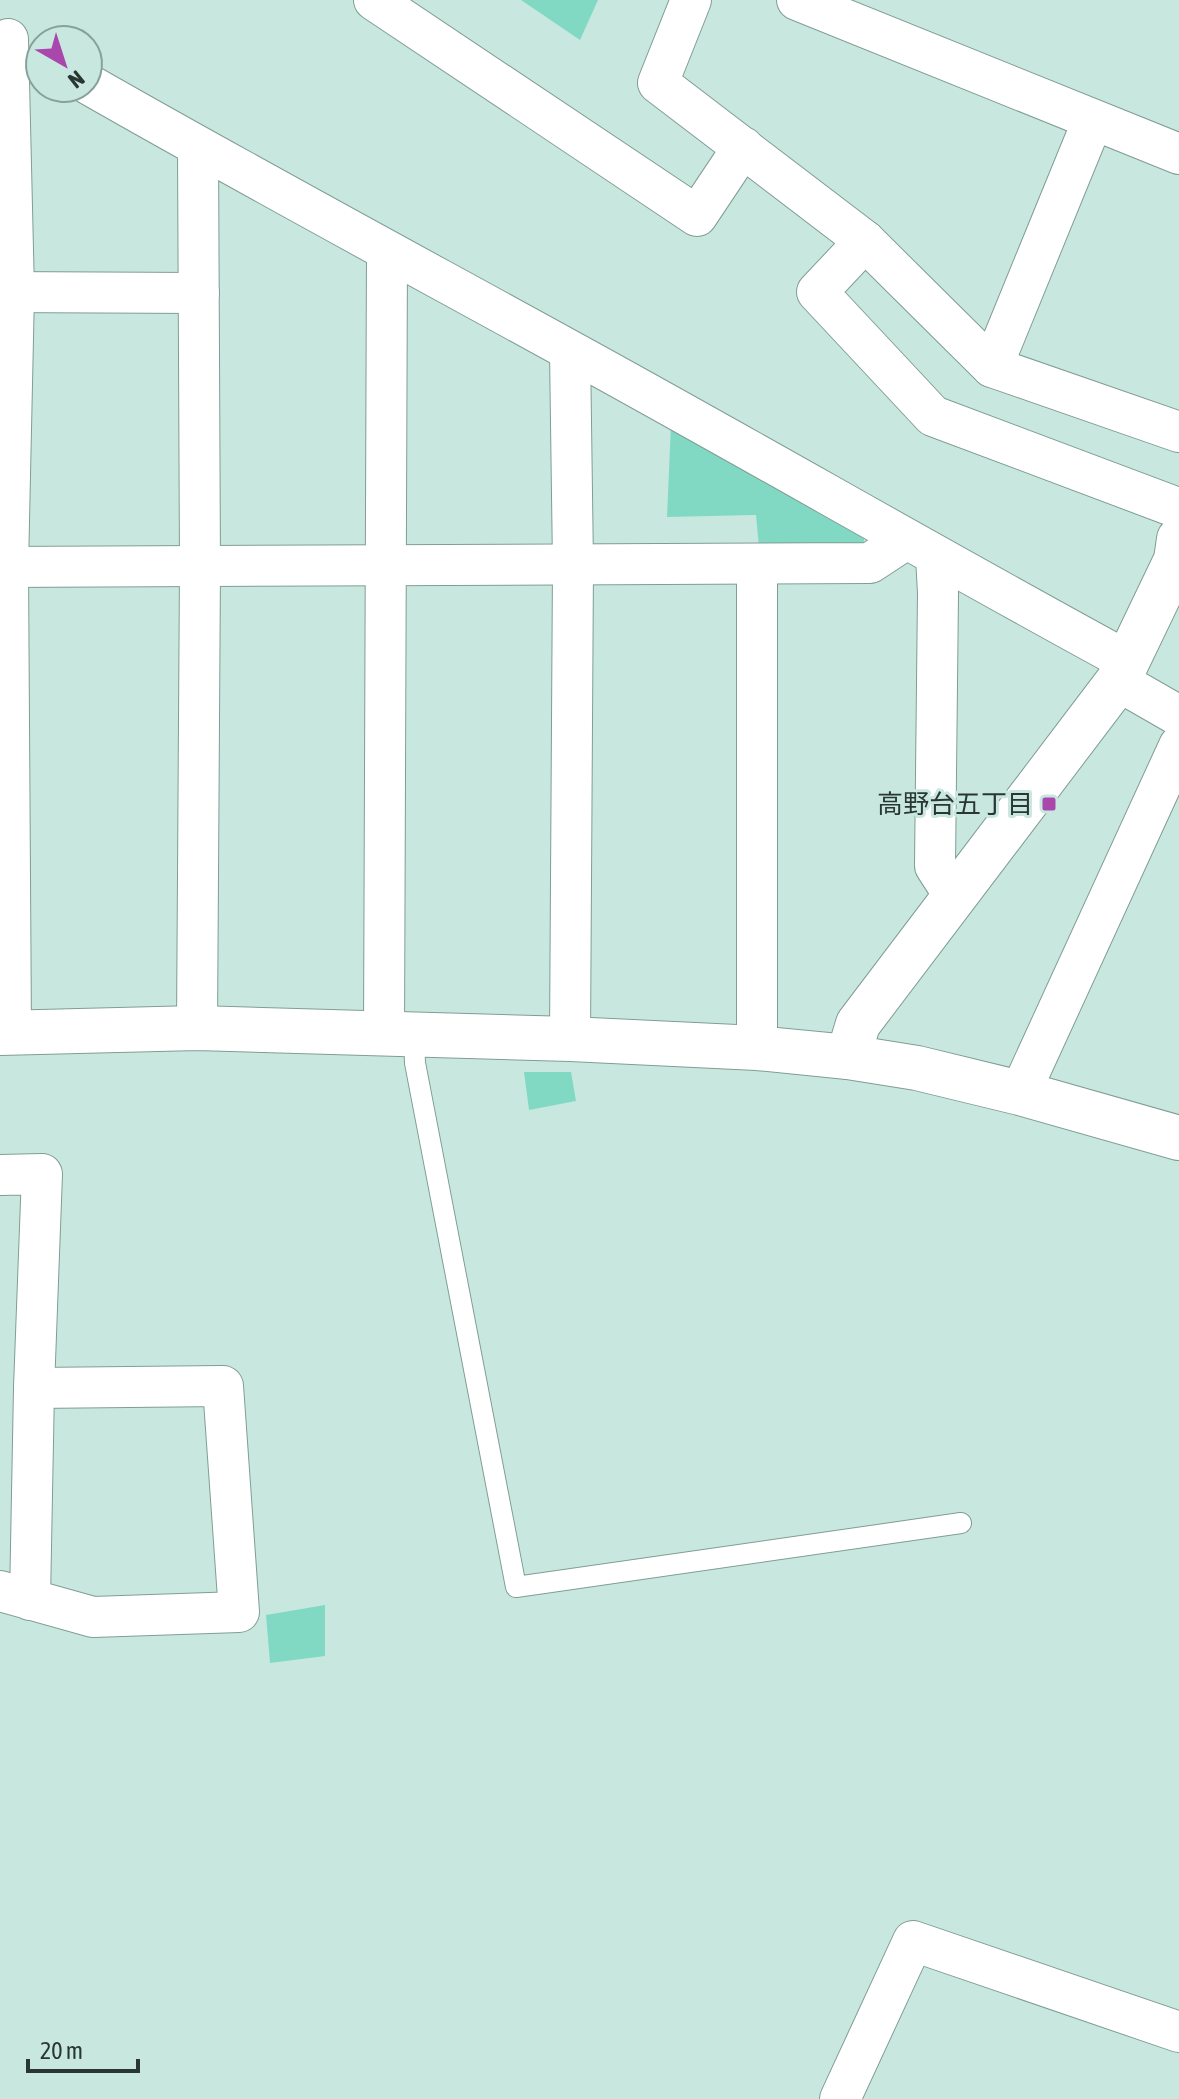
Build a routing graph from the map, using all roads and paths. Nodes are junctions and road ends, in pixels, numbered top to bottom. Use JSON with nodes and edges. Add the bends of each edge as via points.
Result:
{"nodes":[{"id":1,"x":374,"y":0,"type":"edge"},
{"id":2,"x":691,"y":0,"type":"edge"},
{"id":3,"x":797,"y":0,"type":"edge"},
{"id":4,"x":16,"y":43,"type":"edge"},
{"id":5,"x":104,"y":93,"type":"edge"},
{"id":6,"x":1093,"y":120,"type":"junction"},
{"id":7,"x":198,"y":147,"type":"junction"},
{"id":8,"x":743,"y":147,"type":"junction"},
{"id":9,"x":1179,"y":154,"type":"edge"},
{"id":10,"x":865,"y":241,"type":"junction"},
{"id":11,"x":387,"y":252,"type":"junction"},
{"id":12,"x":7,"y":292,"type":"edge"},
{"id":13,"x":199,"y":293,"type":"junction"},
{"id":14,"x":570,"y":351,"type":"junction"},
{"id":15,"x":992,"y":367,"type":"junction"},
{"id":16,"x":1179,"y":432,"type":"edge"},
{"id":17,"x":1179,"y":507,"type":"edge"},
{"id":18,"x":1179,"y":532,"type":"edge"},
{"id":19,"x":1179,"y":539,"type":"edge"},
{"id":20,"x":920,"y":548,"type":"junction"},
{"id":21,"x":757,"y":564,"type":"junction"},
{"id":22,"x":573,"y":565,"type":"junction"},
{"id":23,"x":386,"y":566,"type":"junction"},
{"id":24,"x":4,"y":567,"type":"edge"},
{"id":25,"x":200,"y":567,"type":"junction"},
{"id":26,"x":1123,"y":671,"type":"junction"},
{"id":27,"x":1179,"y":716,"type":"edge"},
{"id":28,"x":1179,"y":746,"type":"edge"},
{"id":29,"x":955,"y":897,"type":"junction"},
{"id":30,"x":197,"y":1028,"type":"junction"},
{"id":31,"x":6,"y":1032,"type":"edge"},
{"id":32,"x":399,"y":1034,"type":"junction"},
{"id":33,"x":570,"y":1039,"type":"junction"},
{"id":34,"x":757,"y":1048,"type":"junction"},
{"id":35,"x":848,"y":1057,"type":"junction"},
{"id":36,"x":1020,"y":1093,"type":"junction"},
{"id":37,"x":1176,"y":1129,"type":"edge"},
{"id":38,"x":0,"y":1175,"type":"edge"},
{"id":39,"x":34,"y":1388,"type":"junction"},
{"id":40,"x":961,"y":1523,"type":"dead end"},
{"id":41,"x":15,"y":1596,"type":"edge"},
{"id":42,"x":1179,"y":2032,"type":"edge"},
{"id":43,"x":840,"y":2099,"type":"edge"}],
"edges":[{"from":1,"to":8,"type":"street","via":[[697,216]]},
{"from":2,"to":8,"type":"street","via":[[658,83]]},
{"from":3,"to":6,"type":"street"},
{"from":4,"to":12,"type":"street"},
{"from":5,"to":7,"type":"street"},
{"from":6,"to":9,"type":"street"},
{"from":6,"to":15,"type":"street"},
{"from":7,"to":11,"type":"street"},
{"from":7,"to":13,"type":"street"},
{"from":8,"to":10,"type":"street"},
{"from":10,"to":15,"type":"street"},
{"from":10,"to":17,"type":"street","via":[[817,292],[933,416]]},
{"from":11,"to":14,"type":"street"},
{"from":11,"to":23,"type":"street"},
{"from":12,"to":13,"type":"street"},
{"from":12,"to":24,"type":"street"},
{"from":13,"to":25,"type":"street"},
{"from":14,"to":20,"type":"street"},
{"from":14,"to":22,"type":"street"},
{"from":15,"to":16,"type":"street"},
{"from":17,"to":18,"type":"street"},
{"from":19,"to":26,"type":"street","via":[[1176,560]]},
{"from":20,"to":21,"type":"street","via":[[870,563]]},
{"from":20,"to":26,"type":"street"},
{"from":20,"to":29,"type":"street","via":[[938,593],[935,866]]},
{"from":21,"to":22,"type":"street"},
{"from":21,"to":34,"type":"street"},
{"from":22,"to":23,"type":"street"},
{"from":22,"to":33,"type":"street"},
{"from":23,"to":25,"type":"street"},
{"from":23,"to":32,"type":"street"},
{"from":24,"to":25,"type":"street"},
{"from":24,"to":31,"type":"street"},
{"from":25,"to":30,"type":"street"},
{"from":26,"to":27,"type":"street"},
{"from":26,"to":29,"type":"street"},
{"from":28,"to":36,"type":"street"},
{"from":29,"to":35,"type":"street","via":[[858,1024]]},
{"from":30,"to":31,"type":"street"},
{"from":30,"to":32,"type":"street"},
{"from":32,"to":33,"type":"street"},
{"from":32,"to":40,"type":"lane","via":[[415,1063],[516,1587]]},
{"from":33,"to":34,"type":"street"},
{"from":34,"to":35,"type":"street"},
{"from":35,"to":36,"type":"street"},
{"from":36,"to":37,"type":"street"},
{"from":38,"to":39,"type":"street","via":[[42,1174]]},
{"from":39,"to":41,"type":"street"},
{"from":39,"to":41,"type":"street","via":[[223,1386],[239,1612],[93,1617]]},
{"from":42,"to":43,"type":"street","via":[[913,1941]]}]}
